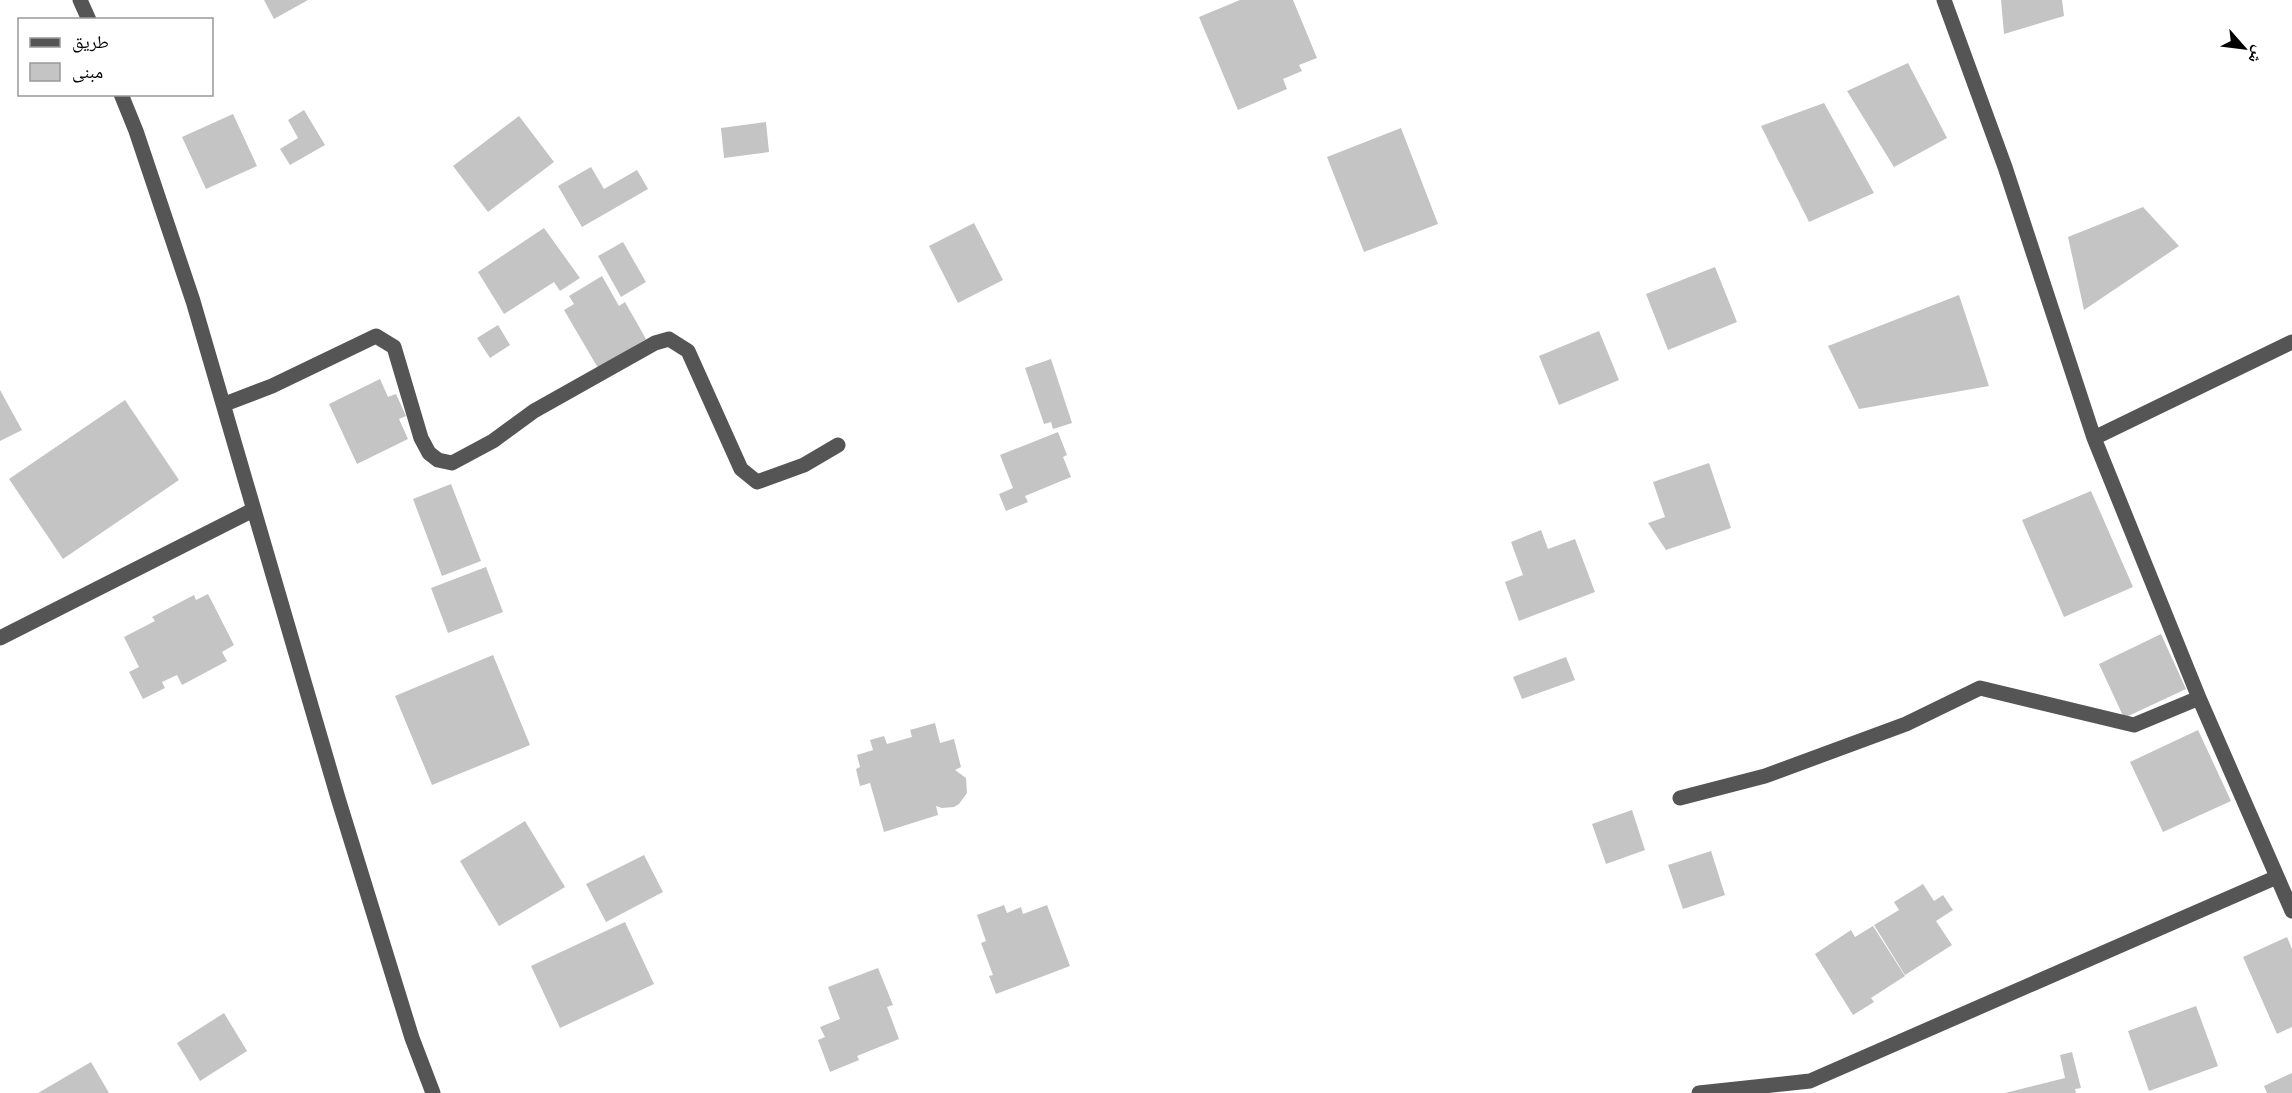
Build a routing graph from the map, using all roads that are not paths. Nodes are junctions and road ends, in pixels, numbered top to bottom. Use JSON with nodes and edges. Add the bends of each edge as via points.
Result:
{"nodes":[{"id":1,"x":80,"y":0,"type":"edge"},
{"id":2,"x":1944,"y":0,"type":"edge"},
{"id":3,"x":88,"y":18,"type":"edge"},
{"id":4,"x":122,"y":96,"type":"edge"},
{"id":5,"x":2292,"y":342,"type":"edge"},
{"id":6,"x":225,"y":404,"type":"junction"},
{"id":7,"x":2094,"y":438,"type":"junction"},
{"id":8,"x":838,"y":445,"type":"dead end"},
{"id":9,"x":253,"y":510,"type":"junction"},
{"id":10,"x":0,"y":638,"type":"edge"},
{"id":11,"x":2199,"y":698,"type":"junction"},
{"id":12,"x":1680,"y":798,"type":"dead end"},
{"id":13,"x":2277,"y":877,"type":"junction"},
{"id":14,"x":2292,"y":910,"type":"edge"},
{"id":15,"x":433,"y":1093,"type":"edge"},
{"id":16,"x":1699,"y":1093,"type":"edge"}],
"edges":[{"from":1,"to":3,"type":"street"},
{"from":2,"to":7,"type":"street","via":[[2005,167]]},
{"from":4,"to":6,"type":"street"},
{"from":5,"to":7,"type":"street"},
{"from":6,"to":8,"type":"street","via":[[376,336],[393,347],[429,453],[452,463],[493,441],[534,411],[655,343],[669,339],[688,351],[748,477],[757,482],[804,465]]},
{"from":6,"to":9,"type":"street"},
{"from":7,"to":11,"type":"street"},
{"from":9,"to":10,"type":"street"},
{"from":9,"to":15,"type":"street","via":[[368,897]]},
{"from":11,"to":12,"type":"street","via":[[2134,725],[1980,688],[1906,724],[1766,776]]},
{"from":11,"to":13,"type":"street"},
{"from":13,"to":14,"type":"street"},
{"from":13,"to":16,"type":"street","via":[[1810,1081]]}]}
